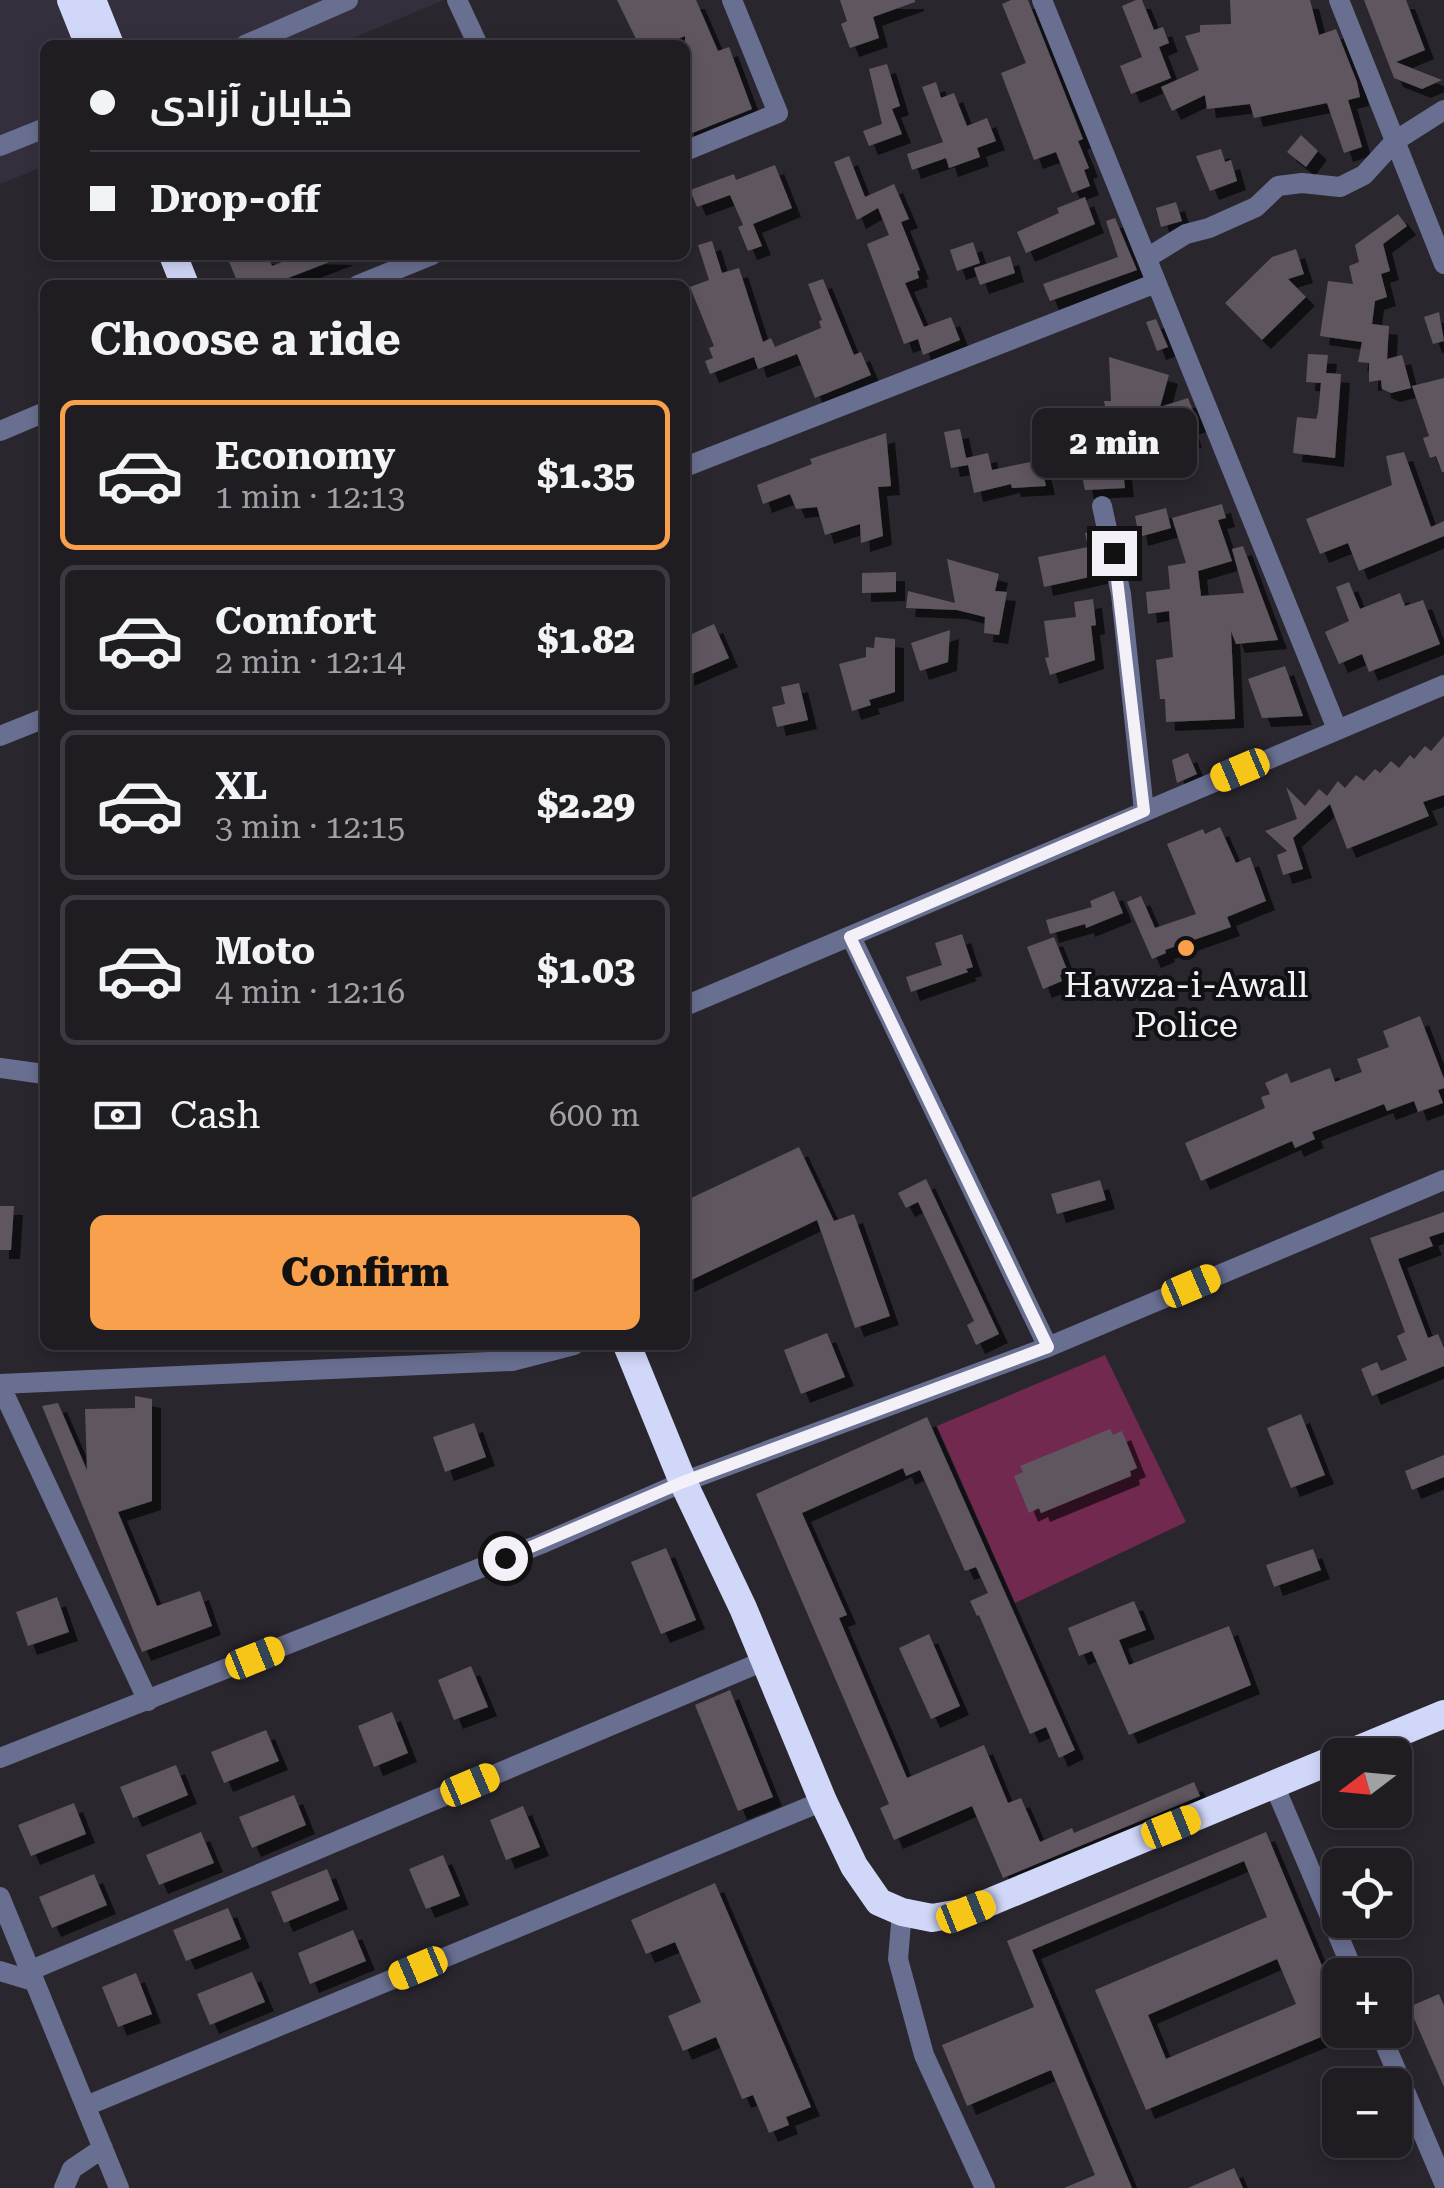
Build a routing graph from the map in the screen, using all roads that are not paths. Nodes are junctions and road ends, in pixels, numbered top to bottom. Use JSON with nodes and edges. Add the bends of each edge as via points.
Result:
{"nodes":[{"id":1,"x":70,"y":0,"type":"edge"},
{"id":2,"x":92,"y":0,"type":"edge"},
{"id":3,"x":348,"y":0,"type":"edge"},
{"id":4,"x":457,"y":0,"type":"edge"},
{"id":5,"x":732,"y":0,"type":"edge"},
{"id":6,"x":1042,"y":0,"type":"edge"},
{"id":7,"x":1339,"y":0,"type":"edge"},
{"id":8,"x":87,"y":40,"type":"edge"},
{"id":9,"x":108,"y":40,"type":"edge"},
{"id":10,"x":256,"y":40,"type":"edge"},
{"id":11,"x":476,"y":40,"type":"edge"},
{"id":12,"x":1444,"y":110,"type":"edge"},
{"id":13,"x":40,"y":130,"type":"edge"},
{"id":14,"x":1395,"y":141,"type":"junction"},
{"id":15,"x":0,"y":146,"type":"edge"},
{"id":16,"x":690,"y":149,"type":"edge"},
{"id":17,"x":1146,"y":258,"type":"junction"},
{"id":18,"x":420,"y":260,"type":"edge"},
{"id":19,"x":1444,"y":264,"type":"edge"},
{"id":20,"x":370,"y":280,"type":"edge"},
{"id":21,"x":1156,"y":283,"type":"junction"},
{"id":22,"x":40,"y":414,"type":"edge"},
{"id":23,"x":0,"y":430,"type":"edge"},
{"id":24,"x":690,"y":466,"type":"edge"},
{"id":25,"x":1102,"y":506,"type":"dead end"},
{"id":26,"x":1444,"y":685,"type":"edge"},
{"id":27,"x":40,"y":720,"type":"edge"},
{"id":28,"x":1337,"y":729,"type":"junction"},
{"id":29,"x":0,"y":736,"type":"edge"},
{"id":30,"x":1144,"y":811,"type":"junction"},
{"id":31,"x":850,"y":937,"type":"junction"},
{"id":32,"x":690,"y":1004,"type":"edge"},
{"id":33,"x":0,"y":1068,"type":"edge"},
{"id":34,"x":40,"y":1073,"type":"edge"},
{"id":35,"x":1443,"y":1183,"type":"edge"},
{"id":36,"x":1048,"y":1347,"type":"junction"},
{"id":37,"x":555,"y":1350,"type":"edge"},
{"id":38,"x":628,"y":1350,"type":"edge"},
{"id":39,"x":0,"y":1384,"type":"edge"},
{"id":40,"x":683,"y":1482,"type":"junction"},
{"id":41,"x":764,"y":1661,"type":"junction"},
{"id":42,"x":148,"y":1701,"type":"junction"},
{"id":43,"x":1444,"y":1714,"type":"edge"},
{"id":44,"x":1386,"y":1738,"type":"edge"},
{"id":45,"x":0,"y":1758,"type":"edge"},
{"id":46,"x":1322,"y":1765,"type":"edge"},
{"id":47,"x":1274,"y":1785,"type":"junction"},
{"id":48,"x":823,"y":1801,"type":"junction"},
{"id":49,"x":0,"y":1897,"type":"edge"},
{"id":50,"x":902,"y":1912,"type":"junction"},
{"id":51,"x":1348,"y":1958,"type":"edge"},
{"id":52,"x":0,"y":1971,"type":"edge"},
{"id":53,"x":31,"y":1976,"type":"junction"},
{"id":54,"x":1387,"y":2048,"type":"edge"},
{"id":55,"x":86,"y":2106,"type":"junction"},
{"id":56,"x":103,"y":2148,"type":"junction"},
{"id":57,"x":1444,"y":2184,"type":"edge"},
{"id":58,"x":64,"y":2188,"type":"edge"},
{"id":59,"x":120,"y":2188,"type":"edge"},
{"id":60,"x":985,"y":2188,"type":"edge"}],
"edges":[{"from":1,"to":8,"type":"highway"},
{"from":2,"to":9,"type":"highway"},
{"from":3,"to":10,"type":"street"},
{"from":4,"to":11,"type":"street"},
{"from":5,"to":16,"type":"street","via":[[778,113]]},
{"from":6,"to":17,"type":"street"},
{"from":7,"to":14,"type":"street"},
{"from":12,"to":14,"type":"street"},
{"from":13,"to":15,"type":"street"},
{"from":14,"to":17,"type":"street","via":[[1364,175],[1340,187],[1278,186],[1256,208],[1186,234]]},
{"from":14,"to":19,"type":"street"},
{"from":17,"to":21,"type":"street"},
{"from":18,"to":20,"type":"street"},
{"from":21,"to":24,"type":"street"},
{"from":21,"to":28,"type":"street"},
{"from":22,"to":23,"type":"street"},
{"from":25,"to":30,"type":"street","via":[[1121,594]]},
{"from":26,"to":28,"type":"street"},
{"from":27,"to":29,"type":"street"},
{"from":28,"to":30,"type":"street"},
{"from":30,"to":31,"type":"street"},
{"from":31,"to":32,"type":"street"},
{"from":31,"to":36,"type":"street"},
{"from":33,"to":34,"type":"street"},
{"from":35,"to":36,"type":"street"},
{"from":36,"to":40,"type":"street"},
{"from":37,"to":39,"type":"street","via":[[512,1361]]},
{"from":38,"to":40,"type":"highway"},
{"from":39,"to":42,"type":"street"},
{"from":40,"to":41,"type":"highway"},
{"from":40,"to":42,"type":"street"},
{"from":41,"to":48,"type":"highway"},
{"from":41,"to":53,"type":"street"},
{"from":42,"to":45,"type":"street"},
{"from":43,"to":44,"type":"highway"},
{"from":46,"to":47,"type":"highway"},
{"from":47,"to":50,"type":"highway","via":[[966,1912],[932,1918]]},
{"from":47,"to":51,"type":"street"},
{"from":48,"to":50,"type":"highway","via":[[879,1902]]},
{"from":48,"to":55,"type":"street"},
{"from":49,"to":53,"type":"street"},
{"from":50,"to":60,"type":"street","via":[[898,1959],[924,2056]]},
{"from":52,"to":53,"type":"street"},
{"from":53,"to":55,"type":"street"},
{"from":54,"to":57,"type":"street"},
{"from":55,"to":56,"type":"street"},
{"from":56,"to":58,"type":"street","via":[[72,2170]]},
{"from":56,"to":59,"type":"street"}]}
